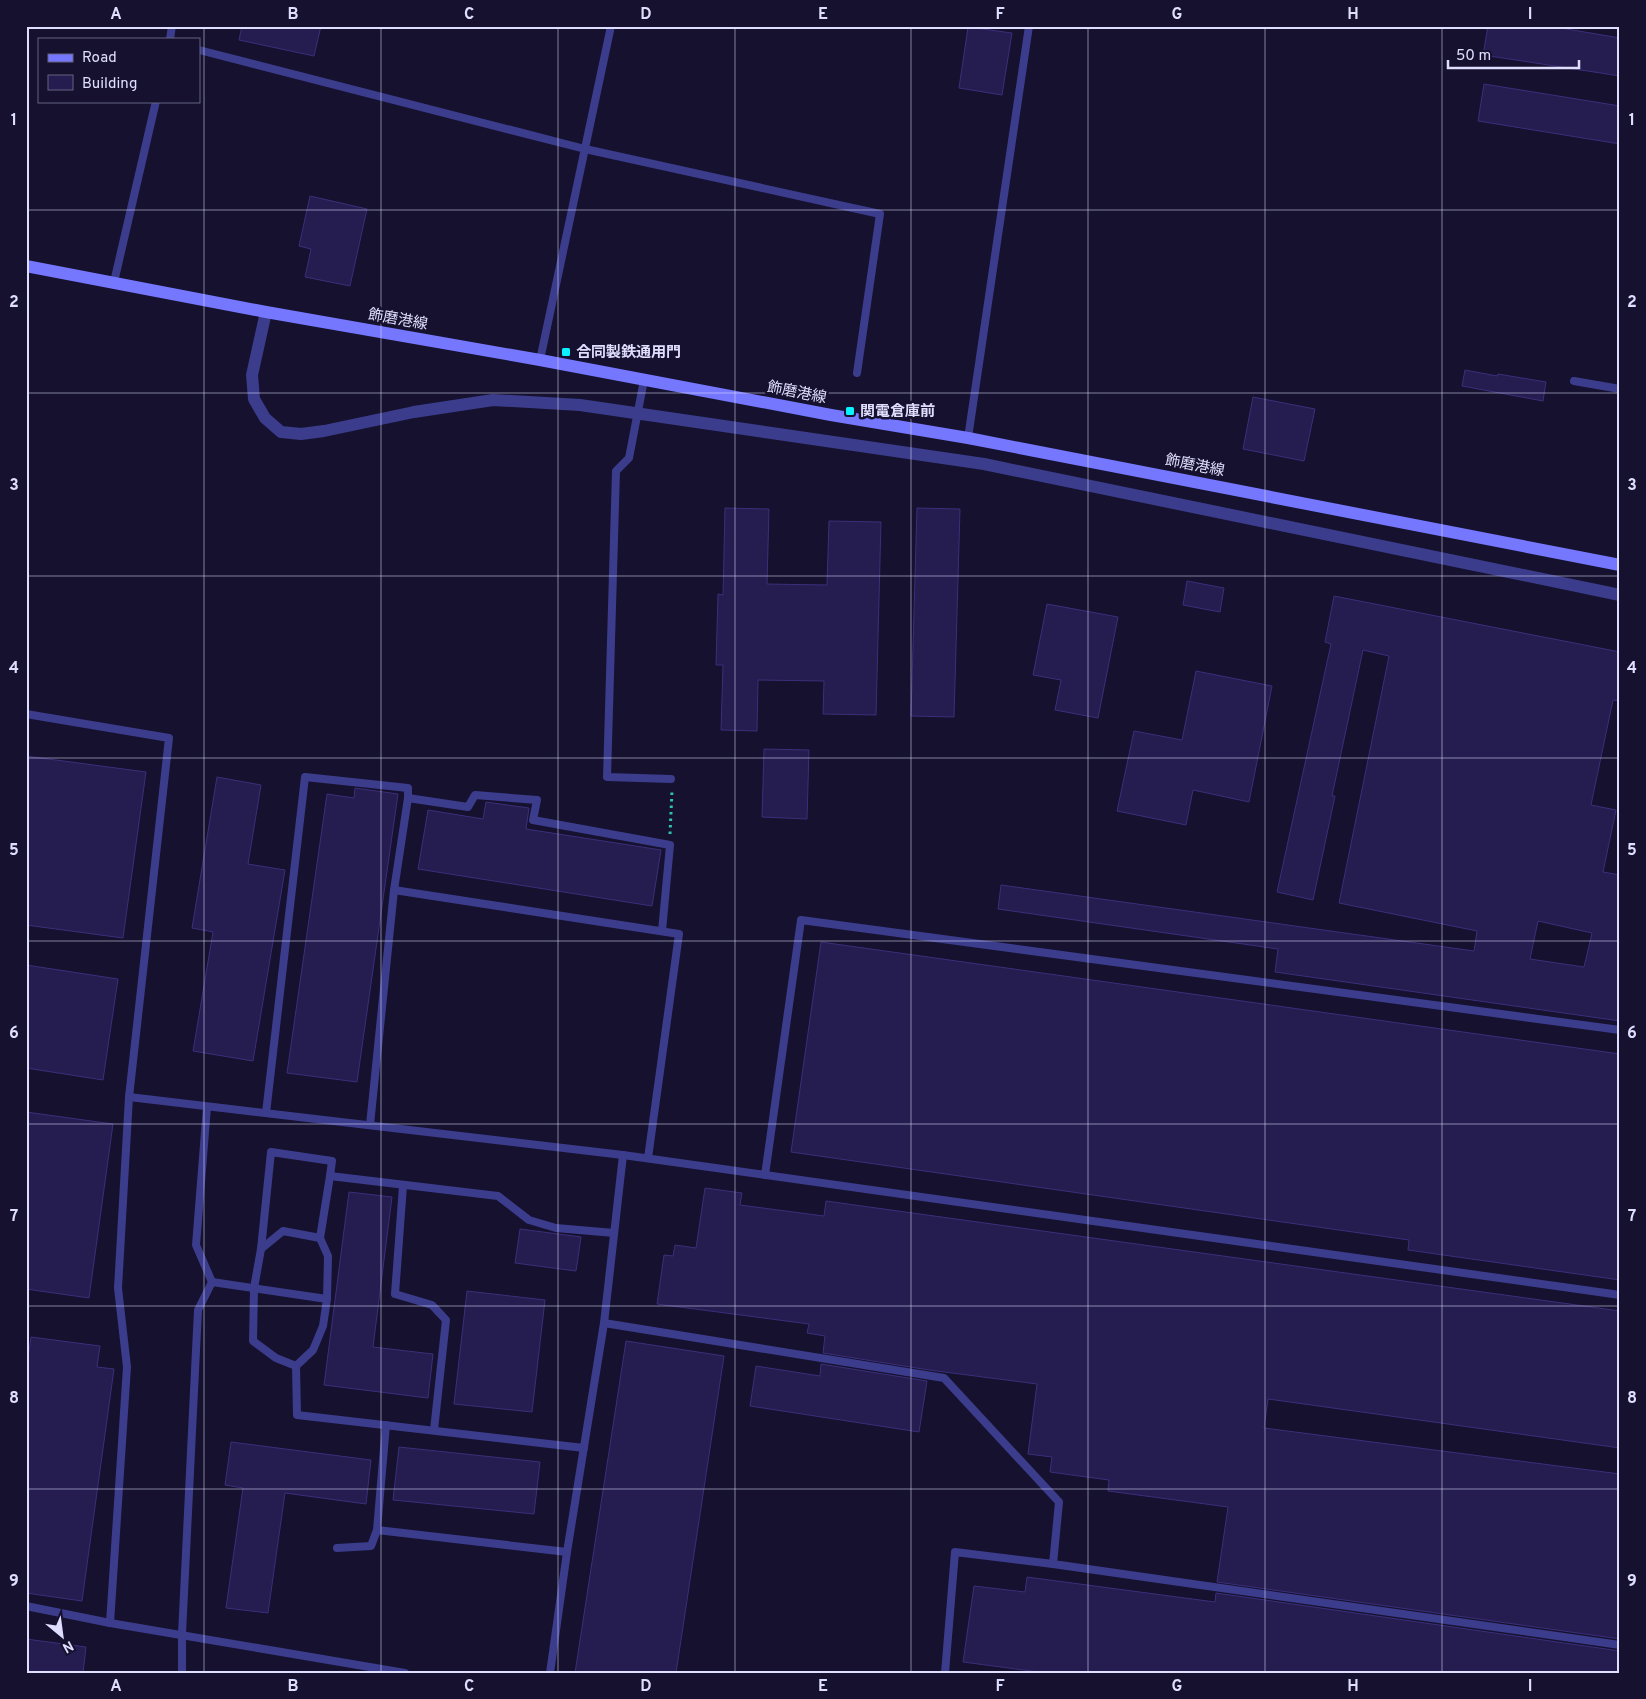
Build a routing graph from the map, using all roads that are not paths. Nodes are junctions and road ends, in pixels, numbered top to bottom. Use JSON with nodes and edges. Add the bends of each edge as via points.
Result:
{"nodes":[{"id":1,"x":611,"y":26,"type":"edge"},
{"id":2,"x":1029,"y":26,"type":"edge"},
{"id":3,"x":200,"y":50,"type":"edge"},
{"id":4,"x":156,"y":102,"type":"edge"},
{"id":5,"x":585,"y":149,"type":"junction"},
{"id":6,"x":26,"y":266,"type":"edge"},
{"id":7,"x":114,"y":282,"type":"junction"},
{"id":8,"x":266,"y":312,"type":"junction"},
{"id":9,"x":540,"y":360,"type":"junction"},
{"id":10,"x":857,"y":373,"type":"dead end"},
{"id":11,"x":644,"y":380,"type":"junction"},
{"id":12,"x":1574,"y":381,"type":"dead end"},
{"id":13,"x":1620,"y":389,"type":"edge"},
{"id":14,"x":968,"y":438,"type":"junction"},
{"id":15,"x":1620,"y":565,"type":"edge"},
{"id":16,"x":1620,"y":595,"type":"edge"},
{"id":17,"x":26,"y":714,"type":"edge"},
{"id":18,"x":671,"y":784,"type":"road end"},
{"id":19,"x":408,"y":798,"type":"junction"},
{"id":20,"x":394,"y":890,"type":"junction"},
{"id":21,"x":662,"y":931,"type":"junction"},
{"id":22,"x":1620,"y":1030,"type":"edge"},
{"id":23,"x":129,"y":1097,"type":"junction"},
{"id":24,"x":207,"y":1106,"type":"junction"},
{"id":25,"x":266,"y":1113,"type":"junction"},
{"id":26,"x":370,"y":1125,"type":"junction"},
{"id":27,"x":623,"y":1154,"type":"junction"},
{"id":28,"x":648,"y":1158,"type":"junction"},
{"id":29,"x":765,"y":1175,"type":"junction"},
{"id":30,"x":330,"y":1176,"type":"junction"},
{"id":31,"x":404,"y":1186,"type":"junction"},
{"id":32,"x":614,"y":1233,"type":"junction"},
{"id":33,"x":320,"y":1238,"type":"junction"},
{"id":34,"x":261,"y":1249,"type":"junction"},
{"id":35,"x":212,"y":1282,"type":"junction"},
{"id":36,"x":254,"y":1288,"type":"junction"},
{"id":37,"x":1620,"y":1295,"type":"edge"},
{"id":38,"x":327,"y":1299,"type":"junction"},
{"id":39,"x":604,"y":1323,"type":"junction"},
{"id":40,"x":296,"y":1366,"type":"junction"},
{"id":41,"x":386,"y":1425,"type":"junction"},
{"id":42,"x":434,"y":1430,"type":"junction"},
{"id":43,"x":584,"y":1448,"type":"junction"},
{"id":44,"x":377,"y":1530,"type":"junction"},
{"id":45,"x":337,"y":1548,"type":"dead end"},
{"id":46,"x":567,"y":1552,"type":"junction"},
{"id":47,"x":1053,"y":1564,"type":"junction"},
{"id":48,"x":26,"y":1606,"type":"edge"},
{"id":49,"x":110,"y":1623,"type":"junction"},
{"id":50,"x":182,"y":1634,"type":"junction"},
{"id":51,"x":1620,"y":1645,"type":"edge"},
{"id":52,"x":182,"y":1673,"type":"edge"},
{"id":53,"x":405,"y":1673,"type":"edge"},
{"id":54,"x":550,"y":1673,"type":"edge"},
{"id":55,"x":945,"y":1673,"type":"edge"}],
"edges":[{"from":1,"to":5,"type":"lane"},
{"from":2,"to":14,"type":"lane"},
{"from":3,"to":5,"type":"lane"},
{"from":4,"to":7,"type":"lane"},
{"from":5,"to":9,"type":"lane"},
{"from":5,"to":10,"type":"lane","via":[[880,214]]},
{"from":6,"to":7,"type":"main road","name":"飾磨港線"},
{"from":7,"to":8,"type":"main road","name":"飾磨港線"},
{"from":8,"to":9,"type":"main road","name":"飾磨港線"},
{"from":8,"to":16,"type":"street","bridge":true,"via":[[252,375],[254,399],[265,418],[281,432],[324,431],[493,400],[580,404],[974,462]]},
{"from":9,"to":11,"type":"main road","name":"飾磨港線"},
{"from":11,"to":14,"type":"main road","name":"飾磨港線"},
{"from":11,"to":18,"type":"lane","via":[[629,458],[616,471],[607,777]]},
{"from":12,"to":13,"type":"lane"},
{"from":14,"to":15,"type":"main road","name":"飾磨港線"},
{"from":17,"to":23,"type":"lane","via":[[169,738]]},
{"from":19,"to":20,"type":"lane"},
{"from":19,"to":21,"type":"lane","via":[[468,806],[475,795],[537,800],[533,820],[670,845]]},
{"from":19,"to":25,"type":"lane","via":[[408,788],[305,777]]},
{"from":20,"to":21,"type":"lane"},
{"from":20,"to":26,"type":"lane"},
{"from":21,"to":28,"type":"lane","via":[[679,934]]},
{"from":22,"to":29,"type":"lane","via":[[801,920]]},
{"from":23,"to":24,"type":"lane"},
{"from":23,"to":49,"type":"lane","via":[[118,1288],[127,1367]]},
{"from":24,"to":25,"type":"lane"},
{"from":24,"to":35,"type":"lane","via":[[196,1245]]},
{"from":25,"to":26,"type":"lane"},
{"from":26,"to":27,"type":"lane"},
{"from":27,"to":28,"type":"lane"},
{"from":27,"to":32,"type":"lane"},
{"from":28,"to":29,"type":"lane"},
{"from":29,"to":37,"type":"lane"},
{"from":30,"to":31,"type":"lane"},
{"from":30,"to":33,"type":"lane"},
{"from":30,"to":34,"type":"lane","via":[[332,1161],[271,1152]]},
{"from":31,"to":32,"type":"lane","via":[[498,1196],[529,1220],[556,1228]]},
{"from":31,"to":42,"type":"lane","via":[[395,1294],[432,1305],[446,1320]]},
{"from":32,"to":39,"type":"lane"},
{"from":33,"to":34,"type":"lane","via":[[283,1231]]},
{"from":33,"to":38,"type":"lane","via":[[328,1256]]},
{"from":34,"to":36,"type":"lane"},
{"from":35,"to":36,"type":"lane"},
{"from":35,"to":50,"type":"lane","via":[[198,1310]]},
{"from":36,"to":38,"type":"lane"},
{"from":36,"to":40,"type":"lane","via":[[253,1341],[276,1358]]},
{"from":38,"to":40,"type":"lane","via":[[313,1350]]},
{"from":39,"to":43,"type":"lane"},
{"from":39,"to":47,"type":"lane","via":[[944,1378],[1059,1502]]},
{"from":40,"to":41,"type":"lane","via":[[297,1415]]},
{"from":41,"to":42,"type":"lane"},
{"from":41,"to":44,"type":"lane"},
{"from":42,"to":43,"type":"lane"},
{"from":43,"to":46,"type":"lane"},
{"from":44,"to":45,"type":"lane","via":[[371,1546]]},
{"from":44,"to":46,"type":"lane"},
{"from":46,"to":54,"type":"lane"},
{"from":47,"to":51,"type":"lane"},
{"from":47,"to":55,"type":"lane","via":[[955,1552]]},
{"from":48,"to":49,"type":"lane"},
{"from":49,"to":50,"type":"lane"},
{"from":50,"to":52,"type":"lane"},
{"from":50,"to":53,"type":"lane"}]}
